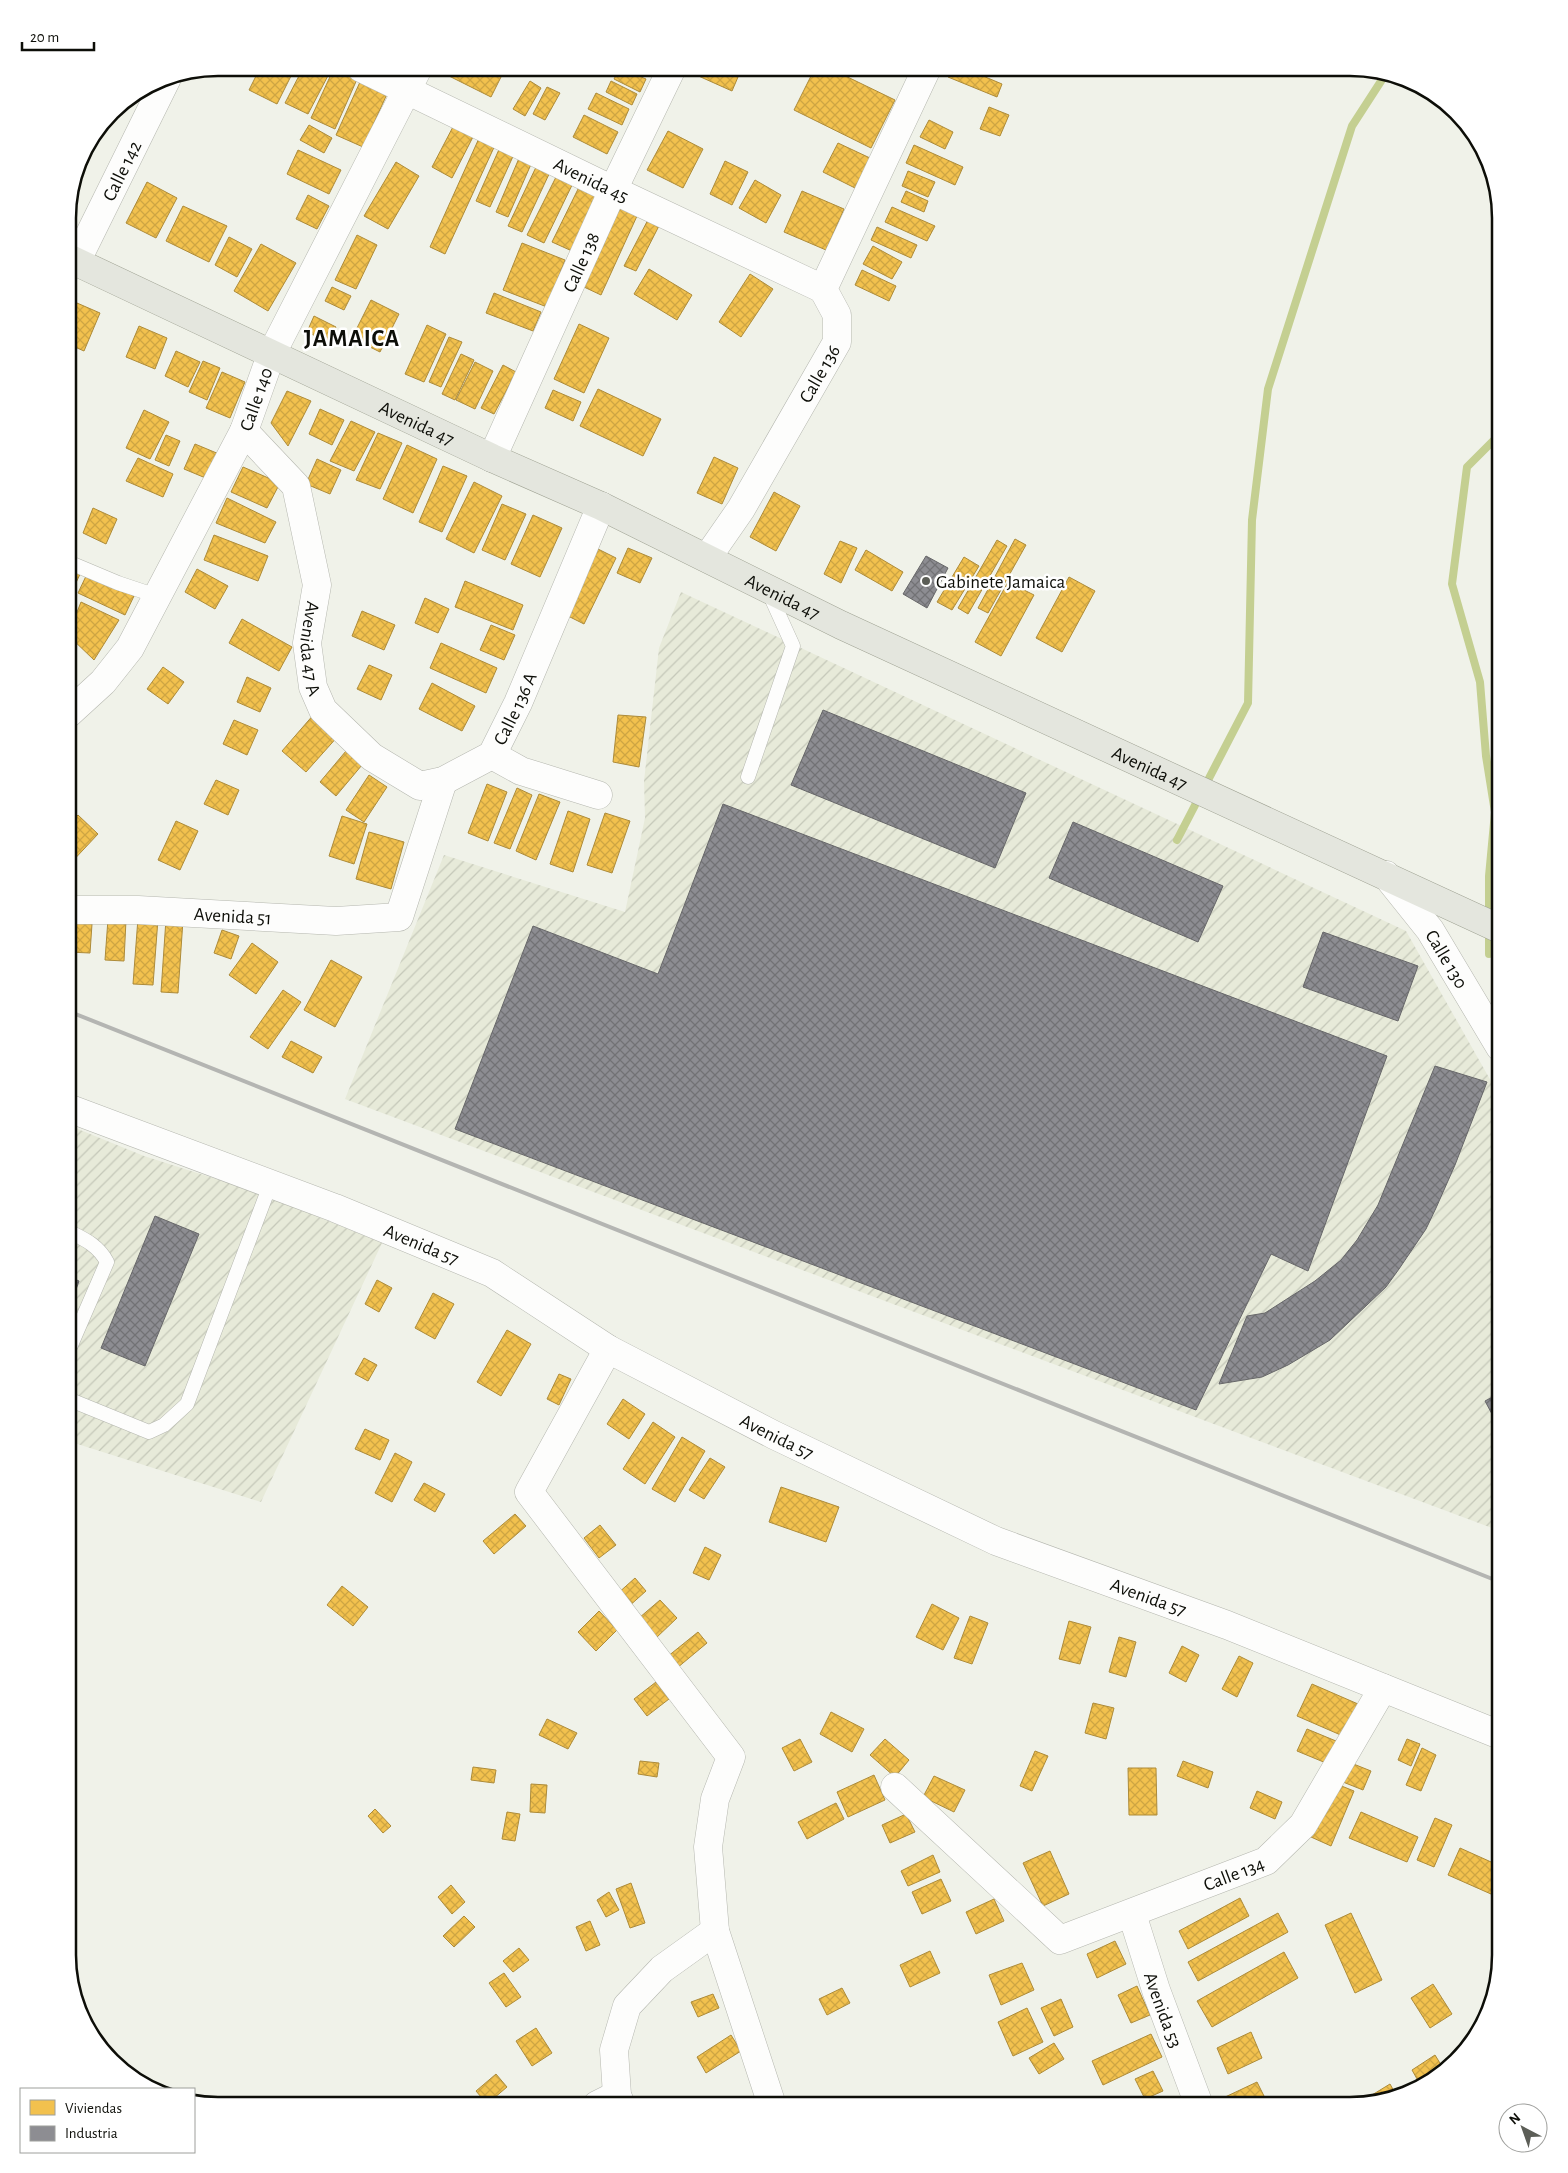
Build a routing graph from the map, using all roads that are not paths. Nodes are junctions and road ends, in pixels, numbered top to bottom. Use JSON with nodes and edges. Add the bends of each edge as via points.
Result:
{"nodes":[{"id":1,"x":668,"y":77,"type":"edge"},
{"id":2,"x":923,"y":77,"type":"edge"},
{"id":3,"x":413,"y":79,"type":"edge"},
{"id":4,"x":162,"y":88,"type":"edge"},
{"id":5,"x":613,"y":190,"type":"junction"},
{"id":6,"x":77,"y":250,"type":"edge"},
{"id":7,"x":77,"y":262,"type":"edge"},
{"id":8,"x":823,"y":288,"type":"junction"},
{"id":9,"x":270,"y":355,"type":"junction"},
{"id":10,"x":244,"y":431,"type":"junction"},
{"id":11,"x":492,"y":458,"type":"junction"},
{"id":12,"x":601,"y":506,"type":"junction"},
{"id":13,"x":707,"y":558,"type":"junction"},
{"id":14,"x":77,"y":566,"type":"edge"},
{"id":15,"x":767,"y":589,"type":"junction"},
{"id":16,"x":157,"y":596,"type":"junction"},
{"id":17,"x":77,"y":706,"type":"edge"},
{"id":18,"x":492,"y":755,"type":"junction"},
{"id":19,"x":748,"y":777,"type":"dead end"},
{"id":20,"x":443,"y":781,"type":"junction"},
{"id":21,"x":598,"y":795,"type":"dead end"},
{"id":22,"x":1386,"y":875,"type":"junction"},
{"id":23,"x":77,"y":910,"type":"edge"},
{"id":24,"x":1492,"y":925,"type":"edge"},
{"id":25,"x":1492,"y":1034,"type":"edge"},
{"id":26,"x":76,"y":1111,"type":"edge"},
{"id":27,"x":270,"y":1185,"type":"junction"},
{"id":28,"x":76,"y":1235,"type":"edge"},
{"id":29,"x":76,"y":1332,"type":"edge"},
{"id":30,"x":608,"y":1349,"type":"junction"},
{"id":31,"x":76,"y":1402,"type":"edge"},
{"id":32,"x":1383,"y":1688,"type":"junction"},
{"id":33,"x":1492,"y":1732,"type":"edge"},
{"id":34,"x":895,"y":1787,"type":"dead end"},
{"id":35,"x":1132,"y":1914,"type":"junction"},
{"id":36,"x":715,"y":1931,"type":"junction"},
{"id":37,"x":612,"y":2096,"type":"edge"},
{"id":38,"x":769,"y":2096,"type":"edge"},
{"id":39,"x":1196,"y":2097,"type":"edge"}],
"edges":[{"from":1,"to":5,"type":"street","name":"Calle 138"},
{"from":2,"to":8,"type":"street"},
{"from":3,"to":5,"type":"street","name":"Avenida 45"},
{"from":3,"to":9,"type":"street","name":"Calle 140"},
{"from":4,"to":6,"type":"street","name":"Calle 142"},
{"from":5,"to":8,"type":"street","name":"Avenida 45"},
{"from":5,"to":11,"type":"street","name":"Calle 138"},
{"from":7,"to":9,"type":"main road","name":"Avenida 47"},
{"from":8,"to":13,"type":"street","name":"Calle 136","via":[[837,315],[837,342],[741,509]]},
{"from":9,"to":10,"type":"street","name":"Calle 140"},
{"from":9,"to":11,"type":"main road","name":"Avenida 47"},
{"from":10,"to":16,"type":"street","name":"Calle 140"},
{"from":10,"to":20,"type":"street","name":"Avenida 47 A","via":[[296,486],[317,585],[307,643],[313,687],[323,710],[372,757],[420,786]]},
{"from":11,"to":12,"type":"main road","name":"Avenida 47"},
{"from":12,"to":13,"type":"main road","name":"Avenida 47"},
{"from":12,"to":18,"type":"street","name":"Calle 136 A","via":[[518,703]]},
{"from":13,"to":15,"type":"main road","name":"Avenida 47"},
{"from":14,"to":16,"type":"lane"},
{"from":15,"to":19,"type":"lane","via":[[793,646]]},
{"from":15,"to":22,"type":"main road","name":"Avenida 47","via":[[1202,793]]},
{"from":16,"to":17,"type":"street","name":"Calle 140","via":[[130,648],[104,682]]},
{"from":18,"to":20,"type":"street","name":"Calle 136 A"},
{"from":18,"to":21,"type":"street","via":[[521,770]]},
{"from":20,"to":23,"type":"street","name":"Avenida 51","via":[[399,917],[336,921],[138,910]]},
{"from":22,"to":24,"type":"main road","name":"Avenida 47"},
{"from":22,"to":25,"type":"street","name":"Calle 130","via":[[1430,930]]},
{"from":26,"to":27,"type":"street","name":"Avenida 57"},
{"from":27,"to":30,"type":"street","name":"Avenida 57","via":[[335,1208],[492,1274]]},
{"from":27,"to":31,"type":"lane","via":[[187,1404],[164,1425],[149,1432]]},
{"from":28,"to":29,"type":"lane","via":[[101,1251],[106,1262]]},
{"from":30,"to":32,"type":"street","name":"Avenida 57","via":[[774,1435],[996,1541],[1226,1625]]},
{"from":30,"to":36,"type":"street","via":[[529,1492],[731,1757],[715,1799],[708,1847]]},
{"from":32,"to":33,"type":"street","name":"Avenida 57"},
{"from":32,"to":35,"type":"street","name":"Calle 134","via":[[1303,1825],[1266,1861]]},
{"from":34,"to":35,"type":"street","name":"Calle 134","via":[[1060,1940]]},
{"from":35,"to":39,"type":"street","name":"Avenida 53"},
{"from":36,"to":37,"type":"street","via":[[662,1969],[626,2006],[614,2050]]},
{"from":36,"to":38,"type":"street"}]}
